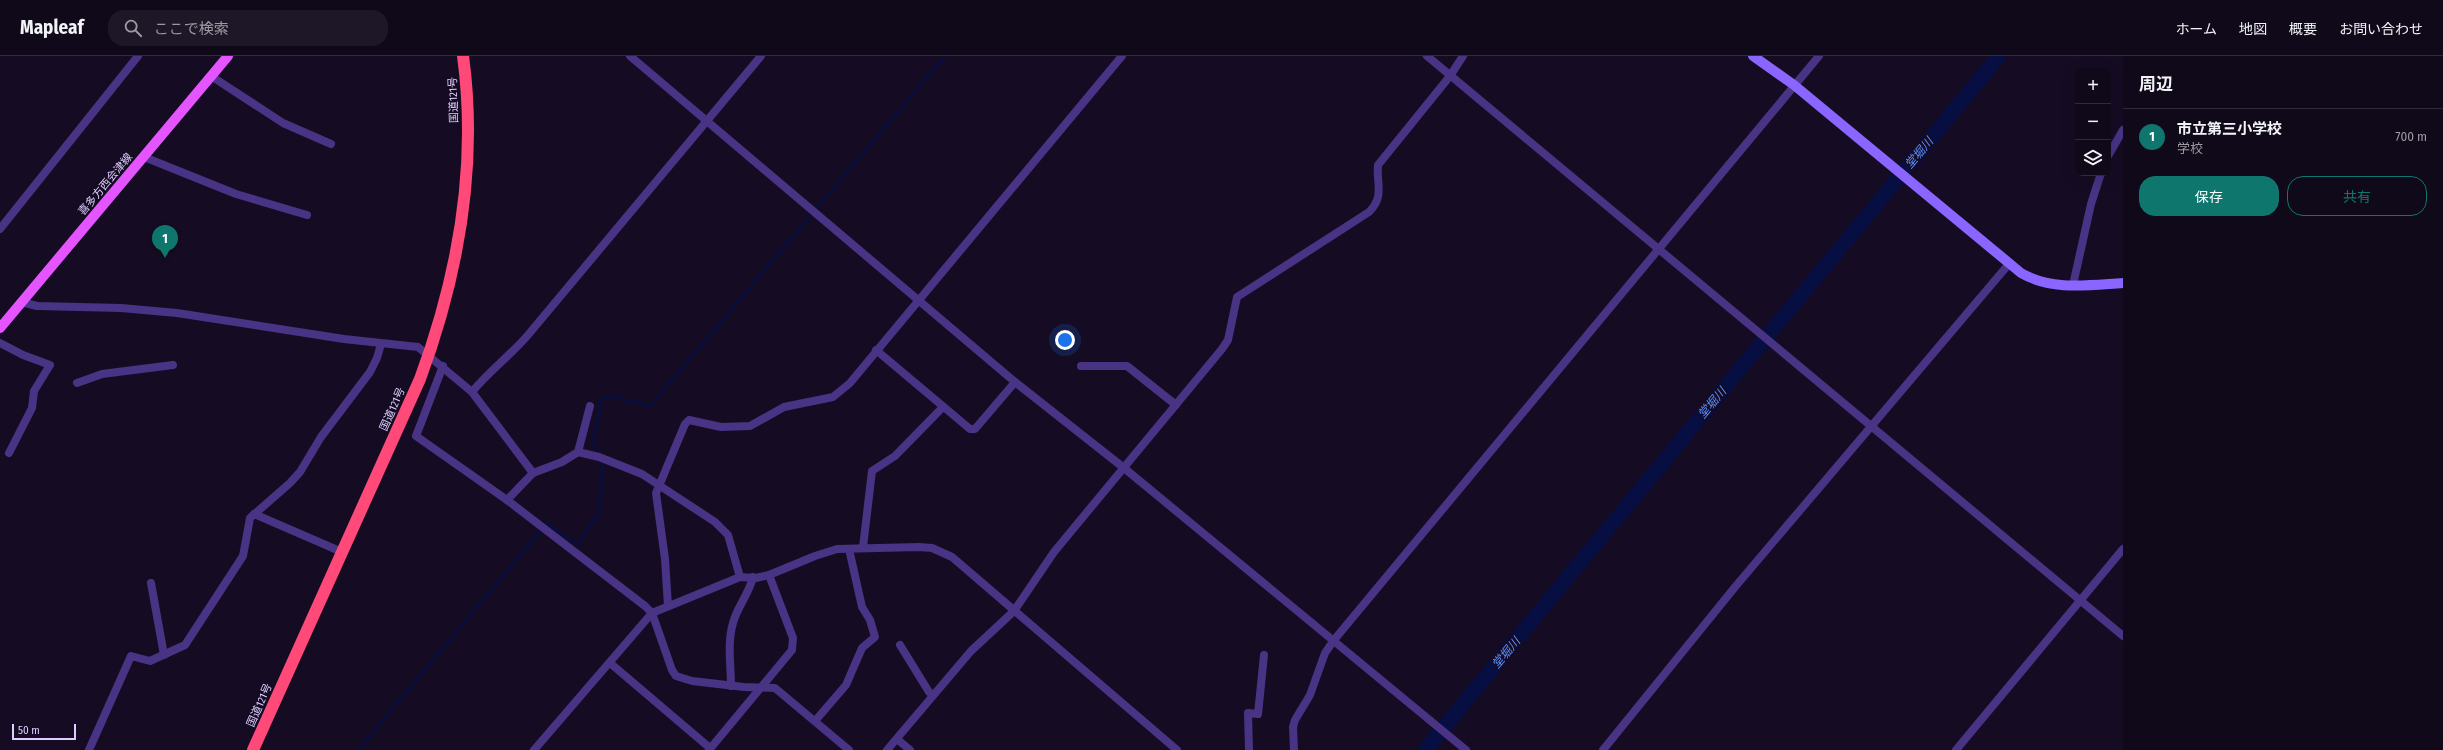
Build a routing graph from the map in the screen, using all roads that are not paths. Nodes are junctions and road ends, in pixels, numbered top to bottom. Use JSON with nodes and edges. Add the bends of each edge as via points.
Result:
{"nodes":[{"id":1,"x":138,"y":56,"type":"edge"},
{"id":2,"x":228,"y":56,"type":"edge"},
{"id":3,"x":463,"y":56,"type":"edge"},
{"id":4,"x":630,"y":56,"type":"edge"},
{"id":5,"x":761,"y":56,"type":"edge"},
{"id":6,"x":1122,"y":56,"type":"edge"},
{"id":7,"x":1426,"y":56,"type":"edge"},
{"id":8,"x":1463,"y":56,"type":"edge"},
{"id":9,"x":1753,"y":56,"type":"edge"},
{"id":10,"x":1819,"y":56,"type":"edge"},
{"id":11,"x":211,"y":76,"type":"junction"},
{"id":12,"x":1450,"y":76,"type":"junction"},
{"id":13,"x":1794,"y":86,"type":"junction"},
{"id":14,"x":707,"y":121,"type":"junction"},
{"id":15,"x":2123,"y":130,"type":"edge"},
{"id":16,"x":331,"y":144,"type":"dead end"},
{"id":17,"x":2111,"y":151,"type":"edge"},
{"id":18,"x":144,"y":157,"type":"junction"},
{"id":19,"x":2100,"y":176,"type":"edge"},
{"id":20,"x":307,"y":215,"type":"dead end"},
{"id":21,"x":0,"y":229,"type":"edge"},
{"id":22,"x":1660,"y":250,"type":"junction"},
{"id":23,"x":2008,"y":265,"type":"junction"},
{"id":24,"x":2123,"y":284,"type":"edge"},
{"id":25,"x":2074,"y":285,"type":"junction"},
{"id":26,"x":918,"y":299,"type":"junction"},
{"id":27,"x":21,"y":302,"type":"junction"},
{"id":28,"x":2,"y":324,"type":"edge"},
{"id":29,"x":0,"y":343,"type":"edge"},
{"id":30,"x":381,"y":344,"type":"junction"},
{"id":31,"x":876,"y":350,"type":"junction"},
{"id":32,"x":429,"y":355,"type":"junction"},
{"id":33,"x":173,"y":365,"type":"dead end"},
{"id":34,"x":443,"y":366,"type":"junction"},
{"id":35,"x":1081,"y":366,"type":"dead end"},
{"id":36,"x":1015,"y":382,"type":"junction"},
{"id":37,"x":77,"y":384,"type":"dead end"},
{"id":38,"x":472,"y":392,"type":"junction"},
{"id":39,"x":1176,"y":405,"type":"junction"},
{"id":40,"x":590,"y":406,"type":"dead end"},
{"id":41,"x":943,"y":407,"type":"junction"},
{"id":42,"x":1873,"y":426,"type":"junction"},
{"id":43,"x":578,"y":452,"type":"junction"},
{"id":44,"x":9,"y":453,"type":"dead end"},
{"id":45,"x":1124,"y":468,"type":"junction"},
{"id":46,"x":533,"y":473,"type":"junction"},
{"id":47,"x":660,"y":485,"type":"junction"},
{"id":48,"x":507,"y":500,"type":"junction"},
{"id":49,"x":254,"y":514,"type":"junction"},
{"id":50,"x":863,"y":547,"type":"junction"},
{"id":51,"x":849,"y":548,"type":"junction"},
{"id":52,"x":2123,"y":549,"type":"edge"},
{"id":53,"x":342,"y":552,"type":"junction"},
{"id":54,"x":769,"y":575,"type":"junction"},
{"id":55,"x":740,"y":577,"type":"junction"},
{"id":56,"x":753,"y":577,"type":"junction"},
{"id":57,"x":151,"y":583,"type":"dead end"},
{"id":58,"x":2081,"y":601,"type":"junction"},
{"id":59,"x":668,"y":606,"type":"junction"},
{"id":60,"x":1014,"y":612,"type":"junction"},
{"id":61,"x":652,"y":613,"type":"junction"},
{"id":62,"x":2123,"y":636,"type":"edge"},
{"id":63,"x":1334,"y":640,"type":"junction"},
{"id":64,"x":900,"y":645,"type":"dead end"},
{"id":65,"x":164,"y":655,"type":"junction"},
{"id":66,"x":1264,"y":655,"type":"dead end"},
{"id":67,"x":610,"y":663,"type":"junction"},
{"id":68,"x":732,"y":686,"type":"junction"},
{"id":69,"x":763,"y":686,"type":"junction"},
{"id":70,"x":934,"y":695,"type":"junction"},
{"id":71,"x":815,"y":721,"type":"junction"},
{"id":72,"x":897,"y":739,"type":"junction"},
{"id":73,"x":710,"y":749,"type":"edge"},
{"id":74,"x":89,"y":750,"type":"edge"},
{"id":75,"x":253,"y":750,"type":"edge"},
{"id":76,"x":535,"y":750,"type":"edge"},
{"id":77,"x":849,"y":750,"type":"edge"},
{"id":78,"x":887,"y":750,"type":"edge"},
{"id":79,"x":910,"y":750,"type":"edge"},
{"id":80,"x":1177,"y":750,"type":"edge"},
{"id":81,"x":1249,"y":750,"type":"edge"},
{"id":82,"x":1294,"y":750,"type":"edge"},
{"id":83,"x":1466,"y":750,"type":"edge"},
{"id":84,"x":1603,"y":750,"type":"edge"},
{"id":85,"x":1956,"y":750,"type":"edge"}],
"edges":[{"from":1,"to":21,"type":"street"},
{"from":2,"to":11,"type":"main road","name":"喜多方西会津線"},
{"from":3,"to":32,"type":"highway","name":"国道121号","via":[[468,124],[464,198],[454,269]]},
{"from":4,"to":14,"type":"street"},
{"from":5,"to":14,"type":"street"},
{"from":6,"to":26,"type":"street"},
{"from":7,"to":12,"type":"street"},
{"from":8,"to":12,"type":"street"},
{"from":9,"to":13,"type":"street"},
{"from":10,"to":13,"type":"street"},
{"from":11,"to":16,"type":"street","via":[[283,123]]},
{"from":11,"to":18,"type":"main road","name":"喜多方西会津線"},
{"from":12,"to":22,"type":"street"},
{"from":12,"to":39,"type":"street","via":[[1378,165],[1377,204],[1369,212],[1237,297],[1228,340]]},
{"from":13,"to":22,"type":"street"},
{"from":13,"to":23,"type":"street"},
{"from":14,"to":26,"type":"street"},
{"from":14,"to":38,"type":"street","via":[[528,336]]},
{"from":15,"to":17,"type":"street"},
{"from":18,"to":20,"type":"street","via":[[236,194]]},
{"from":18,"to":27,"type":"main road","name":"喜多方西会津線"},
{"from":19,"to":25,"type":"street","via":[[2091,204]]},
{"from":22,"to":42,"type":"street"},
{"from":22,"to":63,"type":"street"},
{"from":23,"to":25,"type":"street","via":[[2038,281]]},
{"from":23,"to":42,"type":"street"},
{"from":24,"to":25,"type":"street"},
{"from":26,"to":31,"type":"street"},
{"from":26,"to":36,"type":"street"},
{"from":27,"to":28,"type":"main road","name":"喜多方西会津線"},
{"from":27,"to":30,"type":"street","via":[[37,306],[121,308],[177,313]]},
{"from":29,"to":44,"type":"street","via":[[50,365],[34,391],[32,408]]},
{"from":30,"to":32,"type":"street","via":[[418,347]]},
{"from":30,"to":49,"type":"street","via":[[370,372],[321,437],[300,472]]},
{"from":31,"to":41,"type":"street"},
{"from":31,"to":47,"type":"street","via":[[850,383],[833,396],[784,407],[750,426],[721,427],[689,420],[685,424]]},
{"from":32,"to":34,"type":"street"},
{"from":32,"to":53,"type":"highway","name":"国道121号"},
{"from":33,"to":37,"type":"street","via":[[102,374]]},
{"from":34,"to":38,"type":"street"},
{"from":34,"to":48,"type":"street","via":[[416,436]]},
{"from":35,"to":39,"type":"street","via":[[1127,366]]},
{"from":36,"to":41,"type":"street","via":[[975,429],[970,429]]},
{"from":36,"to":45,"type":"street"},
{"from":38,"to":46,"type":"street"},
{"from":39,"to":45,"type":"street"},
{"from":40,"to":43,"type":"street"},
{"from":41,"to":50,"type":"street","via":[[895,456],[872,471]]},
{"from":42,"to":58,"type":"street"},
{"from":42,"to":84,"type":"street","via":[[1735,587]]},
{"from":43,"to":46,"type":"street","via":[[562,462]]},
{"from":43,"to":47,"type":"street","via":[[625,467]]},
{"from":45,"to":60,"type":"street","via":[[1054,552]]},
{"from":45,"to":63,"type":"street"},
{"from":46,"to":48,"type":"street"},
{"from":47,"to":55,"type":"street","via":[[715,522],[728,535]]},
{"from":47,"to":59,"type":"street","via":[[656,493]]},
{"from":48,"to":61,"type":"street"},
{"from":49,"to":53,"type":"street"},
{"from":49,"to":65,"type":"street","via":[[250,518],[243,556],[185,645]]},
{"from":50,"to":51,"type":"street"},
{"from":50,"to":60,"type":"street","via":[[918,547],[943,552]]},
{"from":51,"to":54,"type":"street","via":[[826,552]]},
{"from":51,"to":71,"type":"street","via":[[862,607],[870,620],[875,637],[862,648],[846,685]]},
{"from":52,"to":58,"type":"street"},
{"from":53,"to":75,"type":"highway","name":"国道121号"},
{"from":54,"to":56,"type":"street"},
{"from":54,"to":69,"type":"street","via":[[794,638],[789,654]]},
{"from":55,"to":56,"type":"street"},
{"from":55,"to":59,"type":"street"},
{"from":56,"to":68,"type":"street","via":[[750,590],[733,622],[730,636]]},
{"from":57,"to":65,"type":"street"},
{"from":58,"to":62,"type":"street"},
{"from":58,"to":85,"type":"street"},
{"from":59,"to":61,"type":"street"},
{"from":60,"to":70,"type":"street","via":[[971,651]]},
{"from":60,"to":80,"type":"street"},
{"from":61,"to":67,"type":"street"},
{"from":61,"to":68,"type":"street","via":[[676,676],[692,681]]},
{"from":63,"to":82,"type":"street","via":[[1325,653],[1310,695],[1295,720]]},
{"from":63,"to":83,"type":"street"},
{"from":64,"to":70,"type":"street","via":[[929,692]]},
{"from":65,"to":74,"type":"street","via":[[147,662],[131,656]]},
{"from":66,"to":81,"type":"street","via":[[1258,714],[1248,713]]},
{"from":67,"to":73,"type":"street"},
{"from":67,"to":76,"type":"street"},
{"from":68,"to":69,"type":"street"},
{"from":69,"to":71,"type":"street","via":[[777,689]]},
{"from":69,"to":73,"type":"street"},
{"from":70,"to":72,"type":"street"},
{"from":71,"to":77,"type":"street"},
{"from":72,"to":78,"type":"street"},
{"from":72,"to":79,"type":"street"}]}
